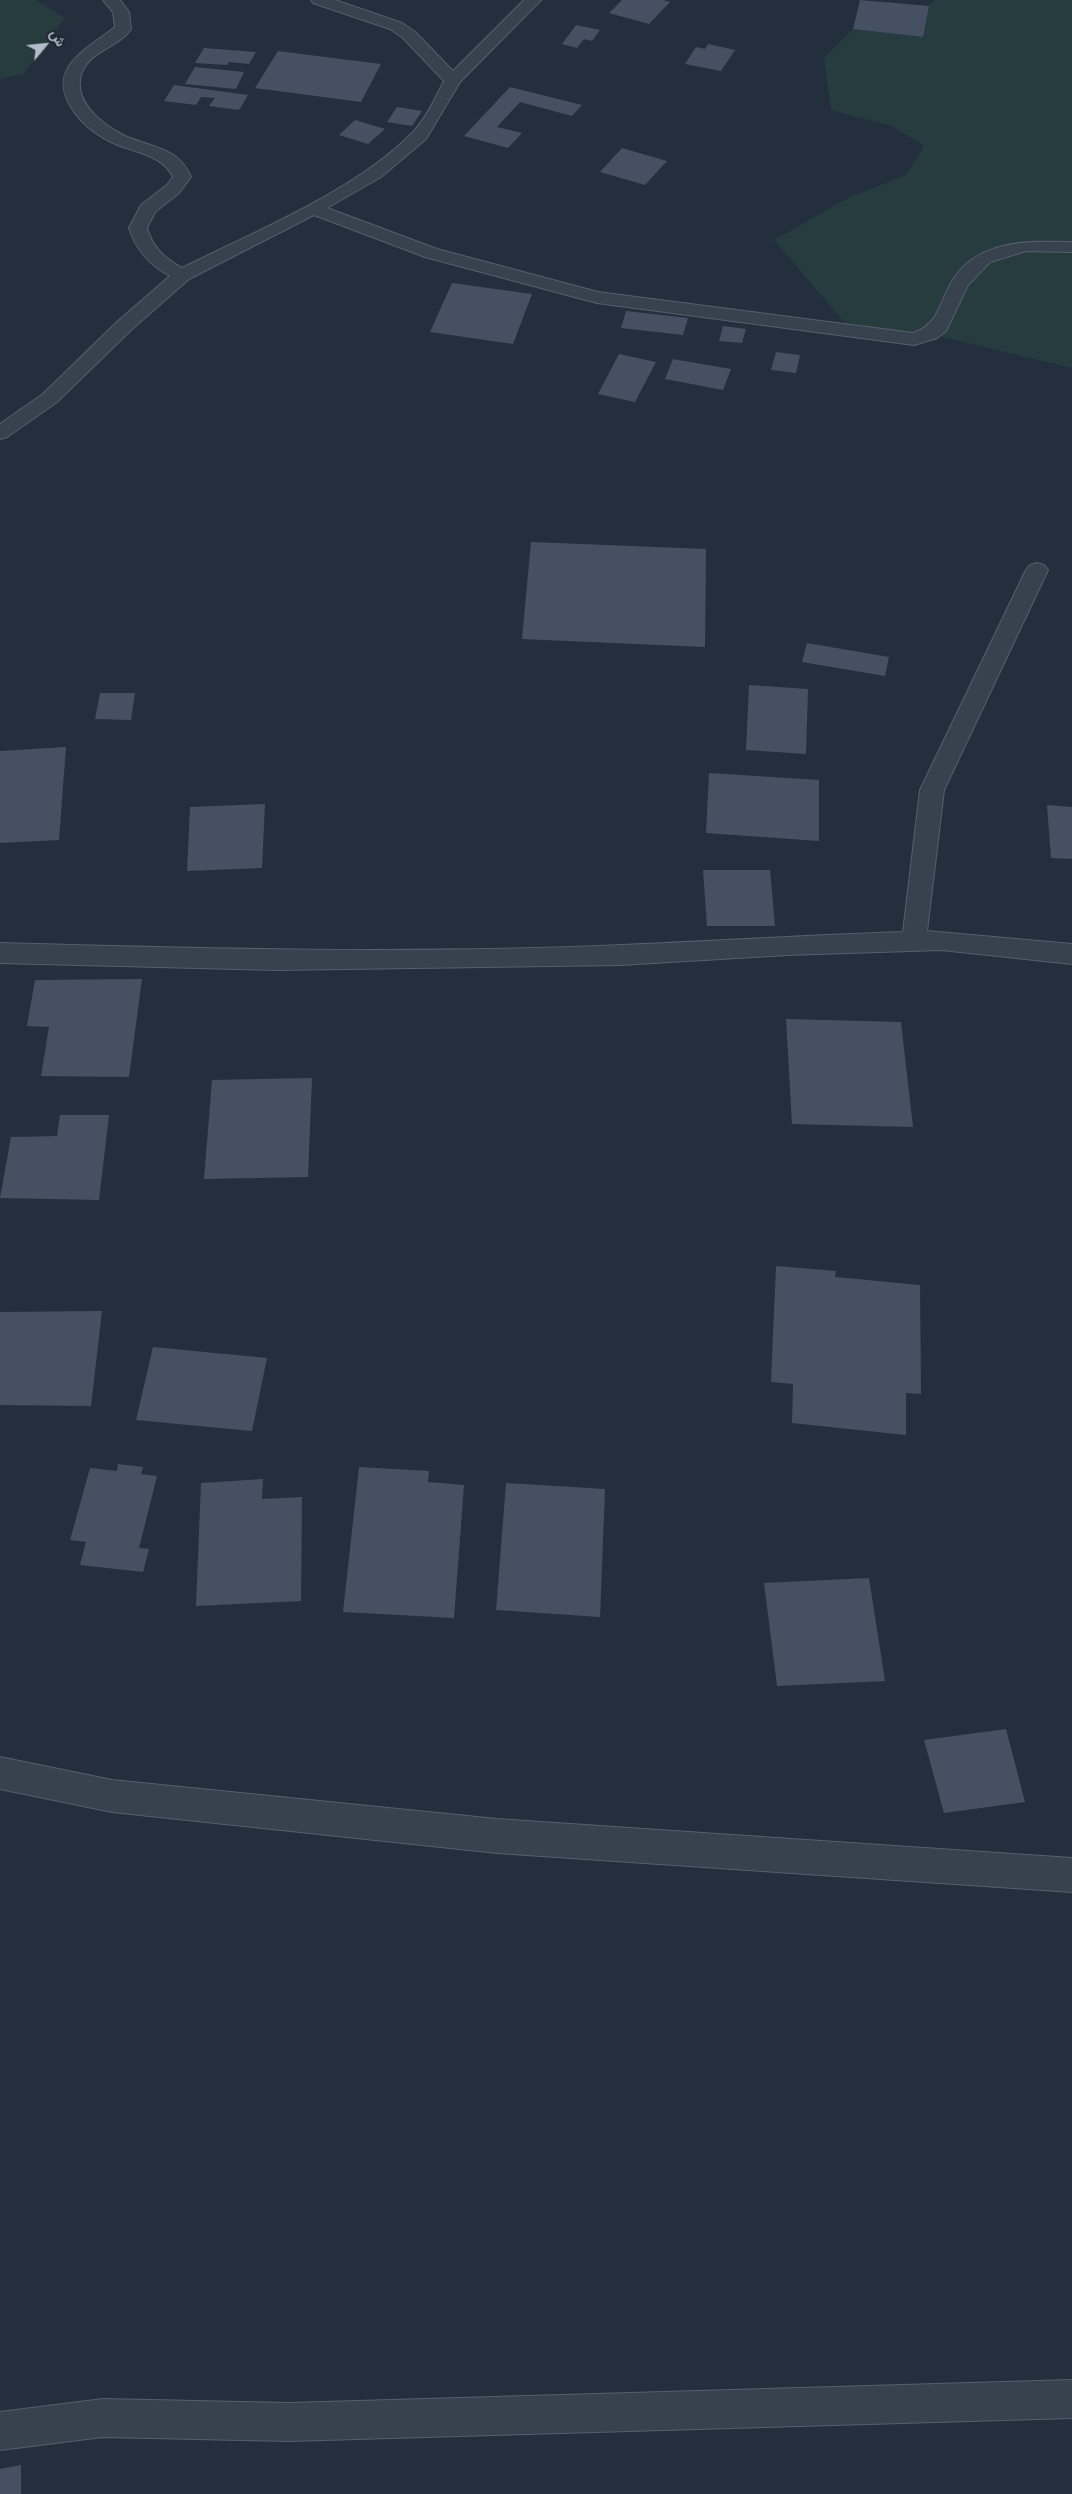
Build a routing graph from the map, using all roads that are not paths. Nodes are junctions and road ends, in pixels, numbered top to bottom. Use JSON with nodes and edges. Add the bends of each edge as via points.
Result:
{"nodes":[{"id":1,"x":111,"y":0,"type":"edge"},
{"id":2,"x":319,"y":0,"type":"edge"},
{"id":3,"x":533,"y":0,"type":"edge"},
{"id":4,"x":453,"y":80,"type":"junction"},
{"id":5,"x":313,"y":209,"type":"junction"},
{"id":6,"x":1072,"y":247,"type":"edge"},
{"id":7,"x":182,"y":276,"type":"junction"},
{"id":8,"x":0,"y":433,"type":"edge"},
{"id":9,"x":1037,"y":570,"type":"dead end"},
{"id":10,"x":914,"y":941,"type":"junction"},
{"id":11,"x":0,"y":953,"type":"edge"},
{"id":12,"x":1072,"y":954,"type":"edge"},
{"id":13,"x":0,"y":1773,"type":"edge"},
{"id":14,"x":1072,"y":1875,"type":"edge"},
{"id":15,"x":1072,"y":2399,"type":"edge"},
{"id":16,"x":0,"y":2430,"type":"edge"}],
"edges":[{"from":1,"to":7,"type":"street","via":[[120,7],[123,29],[76,68],[71,84],[74,101],[92,122],[117,139],[150,150],[176,165],[182,178],[147,209],[138,228],[142,245],[161,265]]},
{"from":2,"to":4,"type":"street","via":[[396,26]]},
{"from":3,"to":4,"type":"street"},
{"from":4,"to":5,"type":"street","via":[[420,135],[393,160]]},
{"from":5,"to":6,"type":"street","via":[[431,253],[597,297],[914,339],[939,327],[960,283],[984,258],[1025,246]]},
{"from":5,"to":7,"type":"street"},
{"from":7,"to":8,"type":"street","via":[[124,326],[50,398]]},
{"from":9,"to":10,"type":"street","via":[[932,790]]},
{"from":10,"to":11,"type":"street","via":[[621,954],[277,960]]},
{"from":10,"to":12,"type":"street","via":[[941,940]]},
{"from":13,"to":14,"type":"street","via":[[112,1796],[497,1836]]},
{"from":15,"to":16,"type":"street","via":[[289,2422],[103,2418]]}]}
